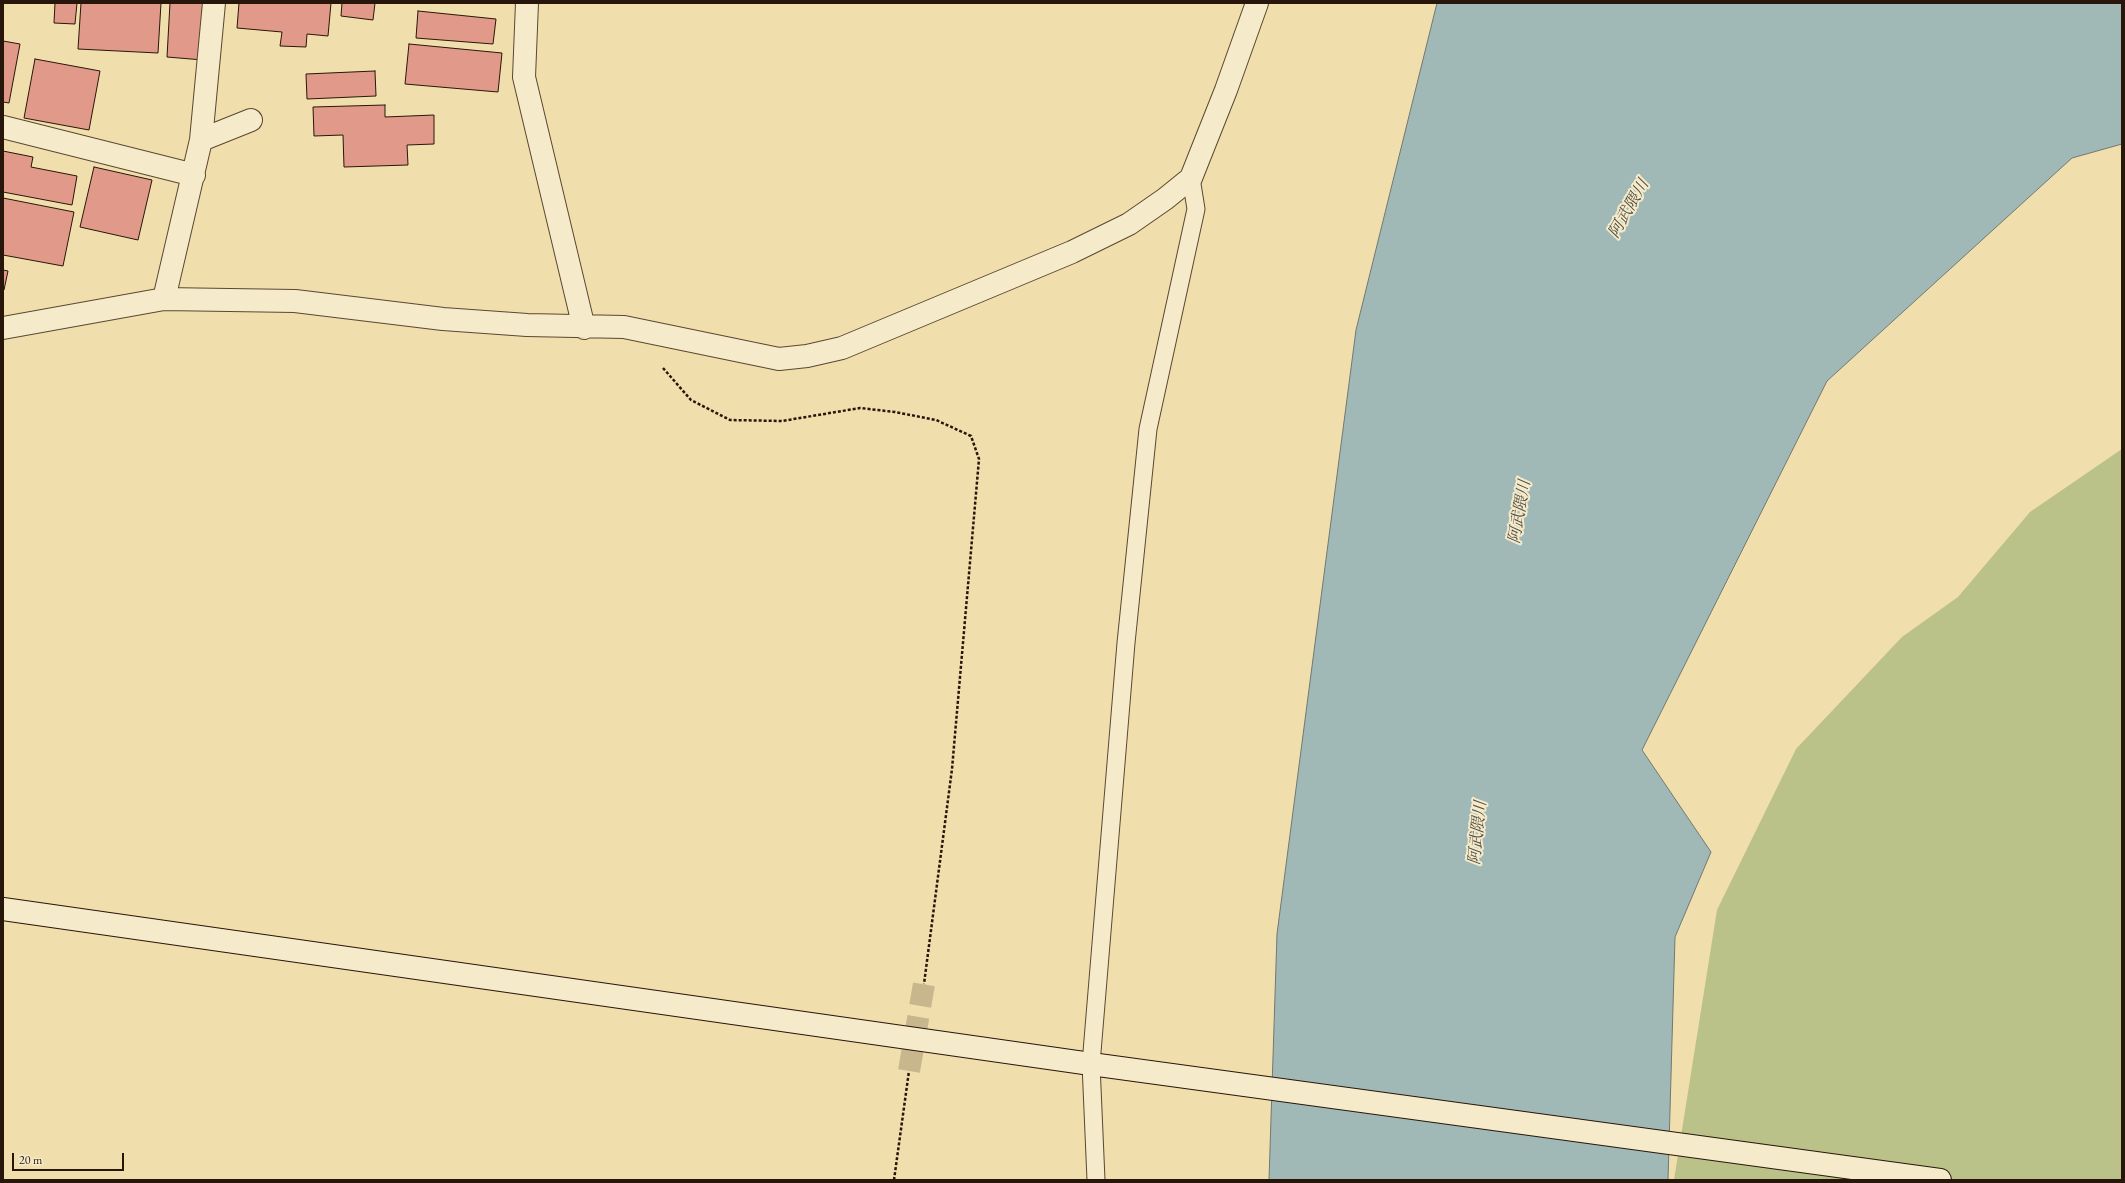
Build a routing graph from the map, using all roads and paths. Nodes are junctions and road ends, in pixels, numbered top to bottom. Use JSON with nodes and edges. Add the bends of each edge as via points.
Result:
{"nodes":[{"id":1,"x":214,"y":3,"type":"edge"},
{"id":2,"x":527,"y":3,"type":"edge"},
{"id":3,"x":1257,"y":3,"type":"edge"},
{"id":4,"x":251,"y":120,"type":"dead end"},
{"id":5,"x":3,"y":127,"type":"edge"},
{"id":6,"x":201,"y":140,"type":"junction"},
{"id":7,"x":194,"y":175,"type":"junction"},
{"id":8,"x":1191,"y":178,"type":"junction"},
{"id":9,"x":164,"y":299,"type":"junction"},
{"id":10,"x":3,"y":328,"type":"edge"},
{"id":11,"x":584,"y":328,"type":"junction"},
{"id":12,"x":662,"y":367,"type":"dead end"},
{"id":13,"x":3,"y":909,"type":"edge"},
{"id":14,"x":924,"y":984,"type":"tunnel mouth"},
{"id":15,"x":1091,"y":1064,"type":"junction"},
{"id":16,"x":909,"y":1070,"type":"tunnel mouth"},
{"id":17,"x":894,"y":1180,"type":"edge"},
{"id":18,"x":1096,"y":1180,"type":"edge"},
{"id":19,"x":1940,"y":1180,"type":"edge"}],
"edges":[{"from":1,"to":6,"type":"street"},
{"from":2,"to":11,"type":"street","via":[[524,77]]},
{"from":3,"to":8,"type":"street"},
{"from":4,"to":6,"type":"street"},
{"from":5,"to":7,"type":"street"},
{"from":6,"to":7,"type":"street"},
{"from":7,"to":9,"type":"street"},
{"from":8,"to":11,"type":"street","via":[[1129,224],[1072,252],[842,348],[779,359],[624,327]]},
{"from":8,"to":15,"type":"lane","via":[[1196,209],[1148,429],[1126,643]]},
{"from":9,"to":10,"type":"street"},
{"from":9,"to":11,"type":"street","via":[[295,301],[443,319]]},
{"from":12,"to":14,"type":"path","via":[[691,400],[730,420],[782,421],[860,408],[936,420],[971,436],[979,459],[952,769]]},
{"from":13,"to":15,"type":"street"},
{"from":15,"to":18,"type":"lane"},
{"from":15,"to":19,"type":"street"},
{"from":16,"to":17,"type":"path"}]}
